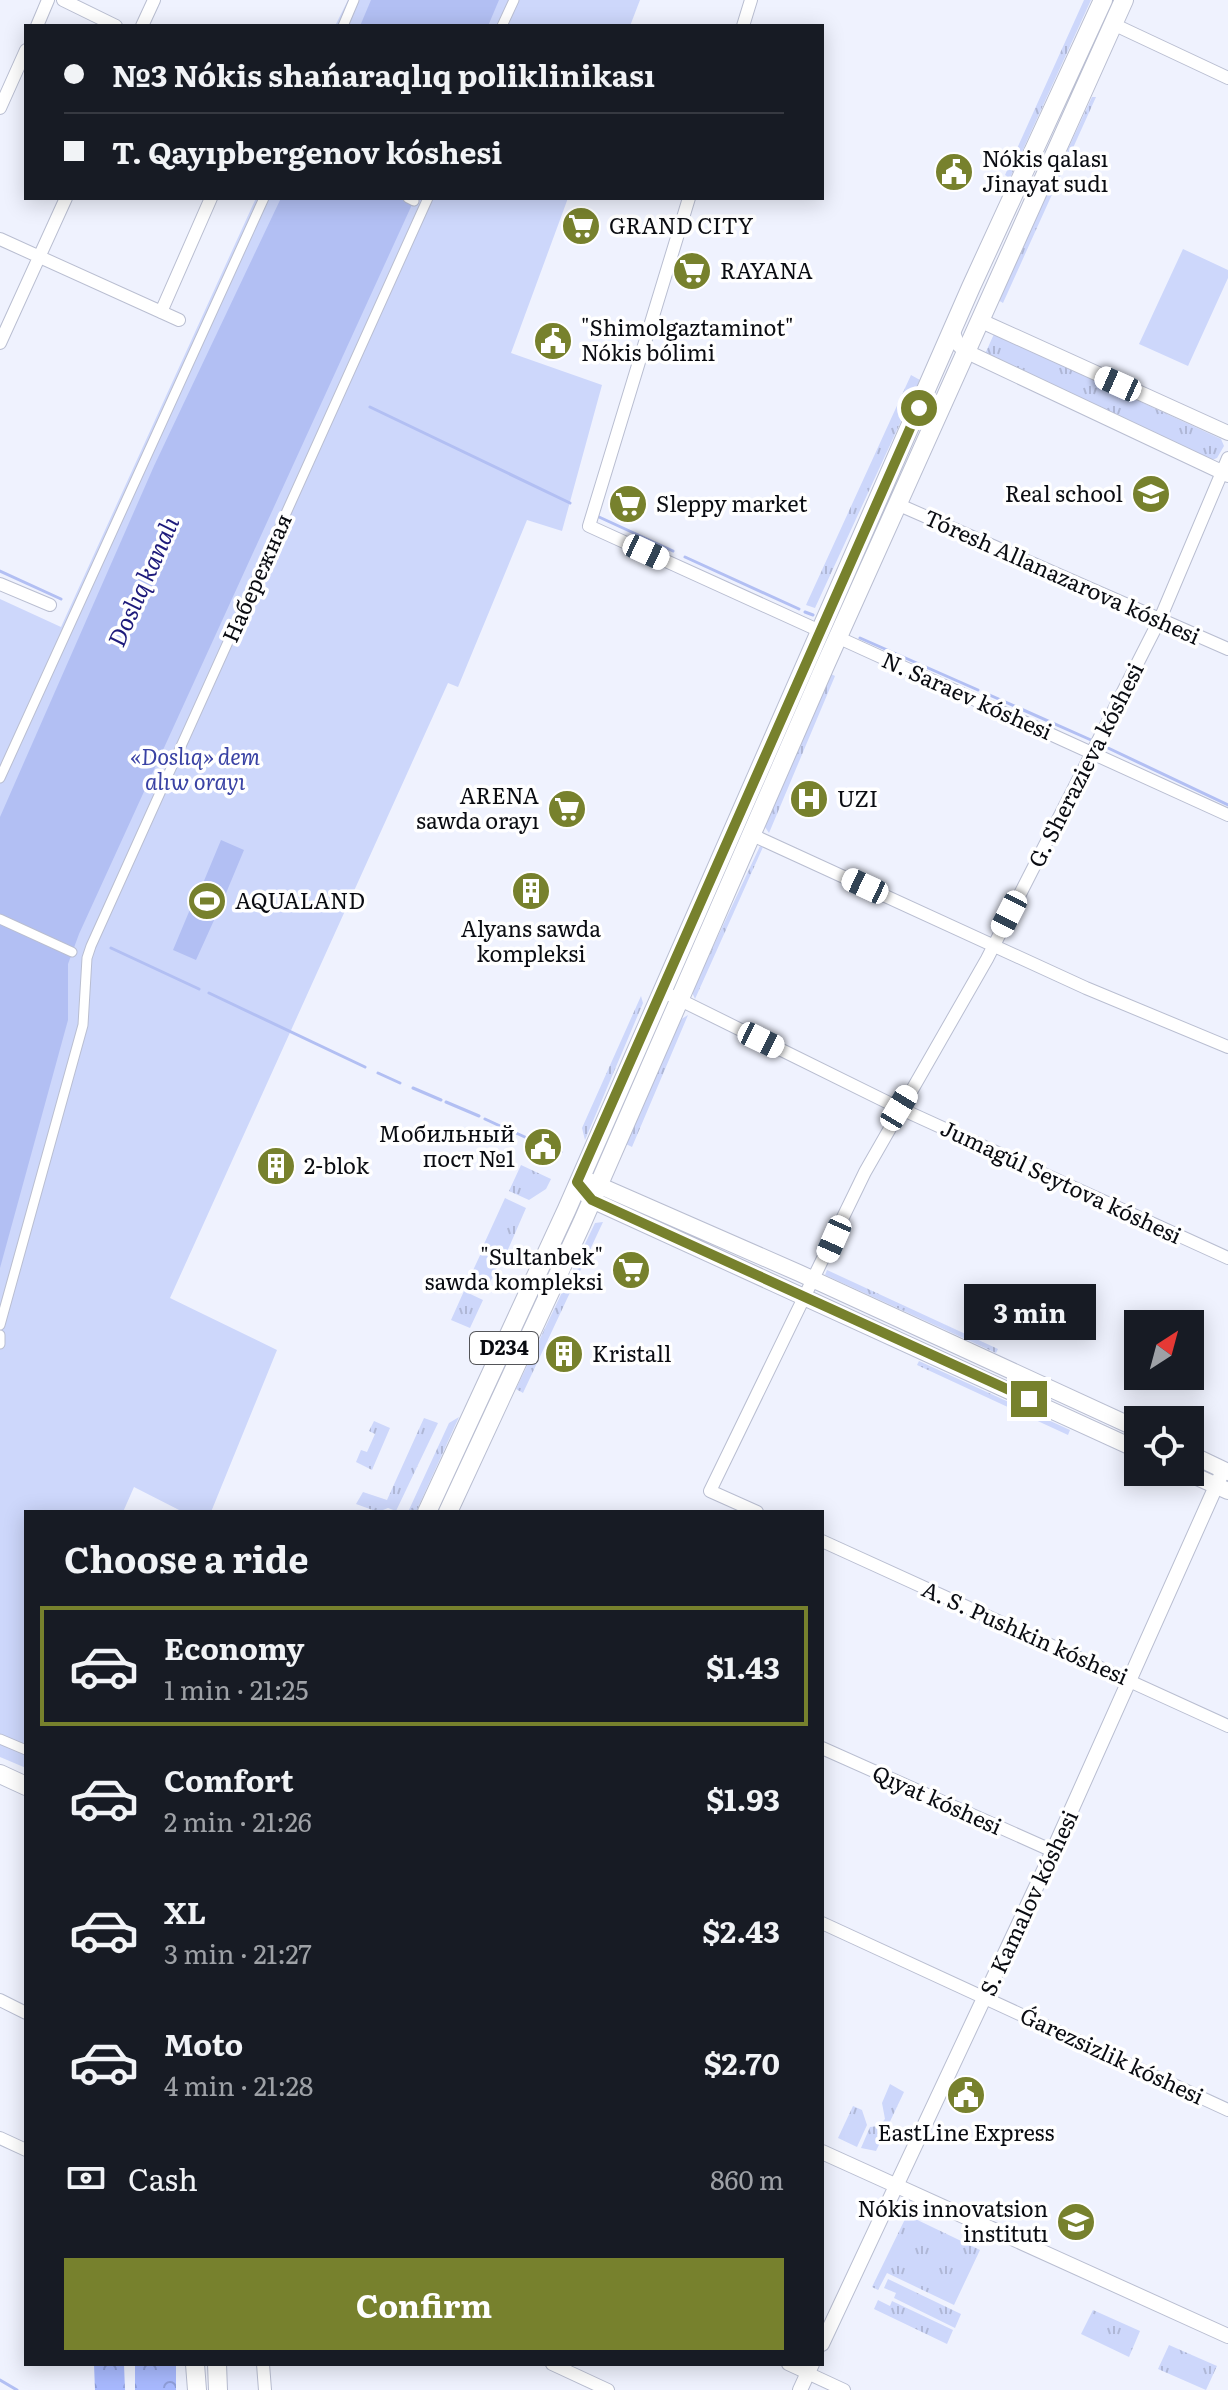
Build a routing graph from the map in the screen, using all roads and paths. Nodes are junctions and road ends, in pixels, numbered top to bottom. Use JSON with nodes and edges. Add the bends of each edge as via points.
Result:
{"nodes":[{"id":1,"x":48,"y":0,"type":"edge"},
{"id":2,"x":63,"y":0,"type":"edge"},
{"id":3,"x":154,"y":0,"type":"edge"},
{"id":4,"x":354,"y":0,"type":"edge"},
{"id":5,"x":514,"y":0,"type":"edge"},
{"id":6,"x":751,"y":0,"type":"edge"},
{"id":7,"x":1103,"y":0,"type":"edge"},
{"id":8,"x":1124,"y":0,"type":"edge"},
{"id":9,"x":38,"y":24,"type":"edge"},
{"id":10,"x":112,"y":24,"type":"edge"},
{"id":11,"x":143,"y":24,"type":"edge"},
{"id":12,"x":344,"y":24,"type":"edge"},
{"id":13,"x":503,"y":24,"type":"edge"},
{"id":14,"x":744,"y":24,"type":"edge"},
{"id":15,"x":1113,"y":24,"type":"junction"},
{"id":16,"x":24,"y":54,"type":"edge"},
{"id":17,"x":1080,"y":73,"type":"junction"},
{"id":18,"x":1228,"y":78,"type":"edge"},
{"id":19,"x":0,"y":108,"type":"edge"},
{"id":20,"x":1053,"y":109,"type":"junction"},
{"id":21,"x":1070,"y":117,"type":"junction"},
{"id":22,"x":65,"y":200,"type":"edge"},
{"id":23,"x":210,"y":200,"type":"edge"},
{"id":24,"x":263,"y":200,"type":"edge"},
{"id":25,"x":427,"y":200,"type":"edge"},
{"id":26,"x":688,"y":200,"type":"edge"},
{"id":27,"x":0,"y":239,"type":"edge"},
{"id":28,"x":40,"y":257,"type":"junction"},
{"id":29,"x":161,"y":312,"type":"junction"},
{"id":30,"x":179,"y":320,"type":"dead end"},
{"id":31,"x":979,"y":320,"type":"junction"},
{"id":32,"x":952,"y":330,"type":"junction"},
{"id":33,"x":0,"y":343,"type":"edge"},
{"id":34,"x":941,"y":358,"type":"junction"},
{"id":35,"x":962,"y":358,"type":"junction"},
{"id":36,"x":1228,"y":433,"type":"edge"},
{"id":37,"x":1226,"y":468,"type":"edge"},
{"id":38,"x":897,"y":504,"type":"junction"},
{"id":39,"x":0,"y":584,"type":"edge"},
{"id":40,"x":50,"y":605,"type":"dead end"},
{"id":41,"x":1160,"y":619,"type":"junction"},
{"id":42,"x":829,"y":634,"type":"junction"},
{"id":43,"x":1228,"y":649,"type":"edge"},
{"id":44,"x":1093,"y":752,"type":"junction"},
{"id":45,"x":0,"y":778,"type":"edge"},
{"id":46,"x":1228,"y":815,"type":"edge"},
{"id":47,"x":750,"y":834,"type":"junction"},
{"id":48,"x":0,"y":919,"type":"edge"},
{"id":49,"x":994,"y":944,"type":"junction"},
{"id":50,"x":72,"y":952,"type":"dead end"},
{"id":51,"x":670,"y":995,"type":"junction"},
{"id":52,"x":1228,"y":1047,"type":"edge"},
{"id":53,"x":899,"y":1108,"type":"junction"},
{"id":54,"x":577,"y":1182,"type":"junction"},
{"id":55,"x":596,"y":1192,"type":"junction"},
{"id":56,"x":622,"y":1194,"type":"junction"},
{"id":57,"x":617,"y":1211,"type":"junction"},
{"id":58,"x":1228,"y":1258,"type":"edge"},
{"id":59,"x":815,"y":1280,"type":"junction"},
{"id":60,"x":807,"y":1297,"type":"junction"},
{"id":61,"x":0,"y":1325,"type":"edge"},
{"id":62,"x":0,"y":1335,"type":"edge"},
{"id":63,"x":0,"y":1344,"type":"edge"},
{"id":64,"x":1124,"y":1423,"type":"edge"},
{"id":65,"x":1124,"y":1444,"type":"edge"},
{"id":66,"x":1204,"y":1459,"type":"edge"},
{"id":67,"x":1226,"y":1466,"type":"edge"},
{"id":68,"x":455,"y":1475,"type":"junction"},
{"id":69,"x":1222,"y":1489,"type":"edge"},
{"id":70,"x":732,"y":1507,"type":"edge"},
{"id":71,"x":429,"y":1510,"type":"edge"},
{"id":72,"x":448,"y":1510,"type":"edge"},
{"id":73,"x":824,"y":1542,"type":"edge"},
{"id":74,"x":1130,"y":1680,"type":"junction"},
{"id":75,"x":1228,"y":1726,"type":"edge"},
{"id":76,"x":0,"y":1739,"type":"edge"},
{"id":77,"x":24,"y":1749,"type":"edge"},
{"id":78,"x":824,"y":1749,"type":"edge"},
{"id":79,"x":0,"y":1774,"type":"edge"},
{"id":80,"x":24,"y":1785,"type":"edge"},
{"id":81,"x":1053,"y":1851,"type":"junction"},
{"id":82,"x":824,"y":1924,"type":"edge"},
{"id":83,"x":985,"y":1997,"type":"junction"},
{"id":84,"x":0,"y":2000,"type":"edge"},
{"id":85,"x":24,"y":2012,"type":"edge"},
{"id":86,"x":1228,"y":2110,"type":"edge"},
{"id":87,"x":0,"y":2138,"type":"edge"},
{"id":88,"x":24,"y":2149,"type":"edge"},
{"id":89,"x":824,"y":2153,"type":"edge"},
{"id":90,"x":897,"y":2187,"type":"junction"},
{"id":91,"x":1228,"y":2336,"type":"edge"},
{"id":92,"x":824,"y":2340,"type":"edge"},
{"id":93,"x":195,"y":2366,"type":"edge"},
{"id":94,"x":217,"y":2366,"type":"edge"},
{"id":95,"x":263,"y":2366,"type":"edge"},
{"id":96,"x":556,"y":2366,"type":"edge"},
{"id":97,"x":810,"y":2369,"type":"edge"},
{"id":98,"x":197,"y":2390,"type":"edge"},
{"id":99,"x":218,"y":2390,"type":"edge"},
{"id":100,"x":265,"y":2390,"type":"edge"},
{"id":101,"x":608,"y":2390,"type":"edge"},
{"id":102,"x":800,"y":2390,"type":"edge"},
{"id":103,"x":844,"y":2390,"type":"edge"}],
"edges":[{"from":1,"to":9,"type":"street"},
{"from":2,"to":10,"type":"street"},
{"from":3,"to":11,"type":"street"},
{"from":4,"to":12,"type":"street"},
{"from":5,"to":13,"type":"street"},
{"from":6,"to":14,"type":"street"},
{"from":7,"to":17,"type":"main road","number":"D234"},
{"from":8,"to":15,"type":"main road","number":"D234"},
{"from":15,"to":17,"type":"main road","number":"D234"},
{"from":15,"to":18,"type":"street"},
{"from":16,"to":19,"type":"street"},
{"from":17,"to":20,"type":"main road","number":"D234"},
{"from":17,"to":21,"type":"main road","number":"D234"},
{"from":20,"to":21,"type":"main road","via":[[1064,107]]},
{"from":20,"to":32,"type":"main road","number":"D234"},
{"from":21,"to":31,"type":"main road","number":"D234"},
{"from":22,"to":28,"type":"street"},
{"from":23,"to":29,"type":"street"},
{"from":24,"to":45,"type":"street"},
{"from":25,"to":61,"type":"street","name":"Набережная","via":[[87,958],[83,1025]]},
{"from":26,"to":42,"type":"street","name":"N. Saraev kóshesi","via":[[589,526]]},
{"from":27,"to":28,"type":"street"},
{"from":28,"to":29,"type":"street"},
{"from":28,"to":33,"type":"street"},
{"from":29,"to":30,"type":"street"},
{"from":31,"to":35,"type":"main road","number":"D234"},
{"from":31,"to":36,"type":"street"},
{"from":32,"to":34,"type":"main road","number":"D234"},
{"from":32,"to":35,"type":"street"},
{"from":34,"to":35,"type":"main road"},
{"from":34,"to":42,"type":"main road","number":"D234"},
{"from":35,"to":37,"type":"street"},
{"from":35,"to":38,"type":"main road","number":"D234"},
{"from":37,"to":41,"type":"street","name":"G. Sherazieva kóshesi"},
{"from":38,"to":41,"type":"street","name":"Tóresh Allanazarova kóshesi"},
{"from":38,"to":42,"type":"main road","number":"D234"},
{"from":39,"to":40,"type":"street"},
{"from":41,"to":43,"type":"street","name":"Tóresh Allanazarova kóshesi"},
{"from":41,"to":44,"type":"street","name":"G. Sherazieva kóshesi"},
{"from":42,"to":44,"type":"street","name":"N. Saraev kóshesi"},
{"from":42,"to":47,"type":"main road","number":"D234"},
{"from":42,"to":51,"type":"main road","number":"D234"},
{"from":44,"to":46,"type":"street","name":"N. Saraev kóshesi"},
{"from":44,"to":49,"type":"street","name":"G. Sherazieva kóshesi"},
{"from":47,"to":49,"type":"street"},
{"from":47,"to":51,"type":"main road","number":"D234"},
{"from":48,"to":50,"type":"street"},
{"from":49,"to":52,"type":"street"},
{"from":49,"to":53,"type":"street","name":"G. Sherazieva kóshesi"},
{"from":51,"to":53,"type":"street","name":"Jumagúl Seytova kóshesi"},
{"from":51,"to":54,"type":"main road","number":"D234"},
{"from":51,"to":55,"type":"main road","number":"D234"},
{"from":53,"to":58,"type":"street","name":"Jumagúl Seytova kóshesi"},
{"from":53,"to":59,"type":"street","name":"G. Sherazieva kóshesi"},
{"from":54,"to":55,"type":"main road"},
{"from":54,"to":68,"type":"main road","number":"D234"},
{"from":55,"to":56,"type":"main road"},
{"from":55,"to":57,"type":"main road"},
{"from":55,"to":68,"type":"main road","number":"D234"},
{"from":56,"to":57,"type":"main road","via":[[614,1200]]},
{"from":56,"to":59,"type":"main road"},
{"from":57,"to":60,"type":"main road"},
{"from":59,"to":60,"type":"street","name":"G. Sherazieva kóshesi"},
{"from":59,"to":64,"type":"main road"},
{"from":60,"to":65,"type":"main road"},
{"from":60,"to":70,"type":"street","name":"G. Sherazieva kóshesi","via":[[710,1491]]},
{"from":62,"to":63,"type":"street"},
{"from":66,"to":67,"type":"main road"},
{"from":67,"to":69,"type":"street","name":"S. Kamalov kóshesi"},
{"from":68,"to":71,"type":"main road","number":"D234"},
{"from":68,"to":72,"type":"main road","number":"D234"},
{"from":69,"to":74,"type":"street","name":"S. Kamalov kóshesi"},
{"from":73,"to":74,"type":"street","name":"A. S. Pushkin kóshesi"},
{"from":74,"to":75,"type":"street","name":"A. S. Pushkin kóshesi"},
{"from":74,"to":81,"type":"street","name":"S. Kamalov kóshesi"},
{"from":76,"to":77,"type":"street"},
{"from":78,"to":81,"type":"street","name":"Qıyat kóshesi"},
{"from":79,"to":80,"type":"main road"},
{"from":81,"to":83,"type":"street","name":"S. Kamalov kóshesi"},
{"from":82,"to":83,"type":"street","name":"Ǵarezsizlik kóshesi"},
{"from":83,"to":86,"type":"street","name":"Ǵarezsizlik kóshesi"},
{"from":83,"to":90,"type":"street","name":"S. Kamalov kóshesi"},
{"from":84,"to":85,"type":"street"},
{"from":87,"to":88,"type":"street"},
{"from":89,"to":90,"type":"street"},
{"from":90,"to":91,"type":"street"},
{"from":90,"to":92,"type":"street","name":"S. Kamalov kóshesi"},
{"from":93,"to":98,"type":"main road"},
{"from":94,"to":99,"type":"main road"},
{"from":95,"to":100,"type":"street"},
{"from":96,"to":101,"type":"street"},
{"from":97,"to":102,"type":"street"},
{"from":97,"to":103,"type":"street"}]}
